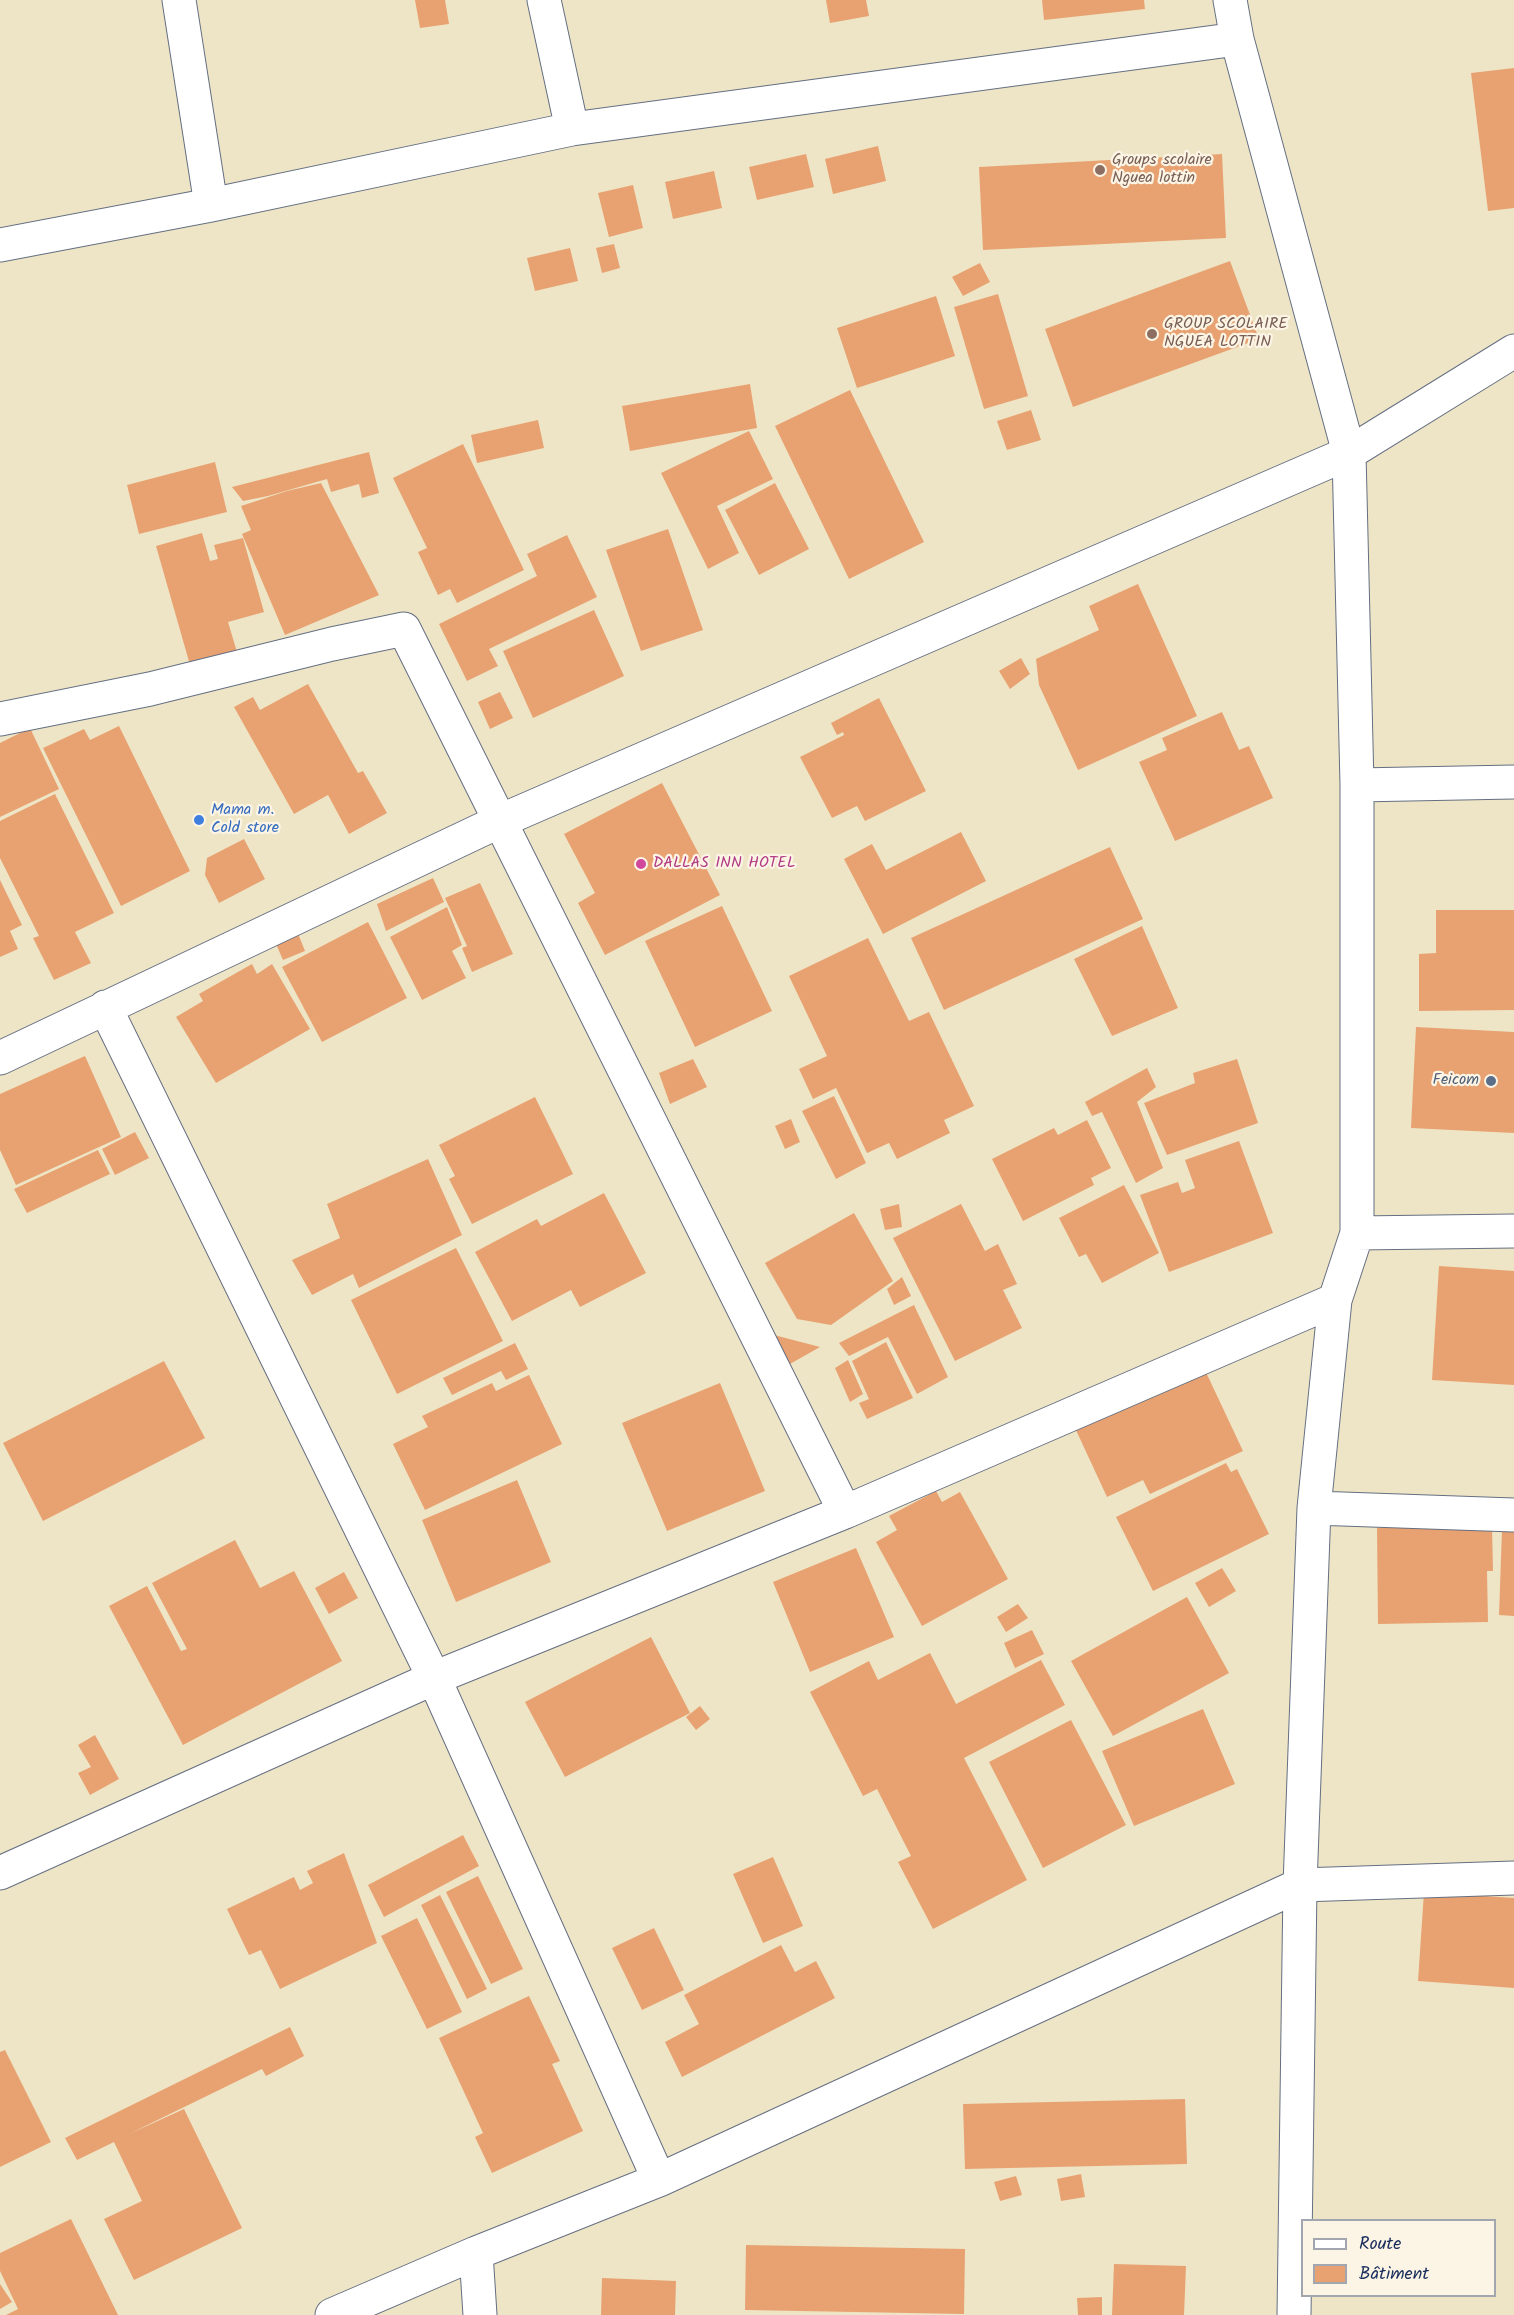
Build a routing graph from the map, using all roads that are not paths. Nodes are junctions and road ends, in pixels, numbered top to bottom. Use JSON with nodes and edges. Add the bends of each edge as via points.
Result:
{"nodes":[{"id":1,"x":179,"y":0,"type":"edge"},
{"id":2,"x":544,"y":0,"type":"edge"},
{"id":3,"x":1230,"y":0,"type":"edge"},
{"id":4,"x":1237,"y":39,"type":"junction"},
{"id":5,"x":572,"y":129,"type":"junction"},
{"id":6,"x":211,"y":204,"type":"junction"},
{"id":7,"x":0,"y":245,"type":"edge"},
{"id":8,"x":1514,"y":351,"type":"edge"},
{"id":9,"x":1349,"y":453,"type":"junction"},
{"id":10,"x":0,"y":719,"type":"edge"},
{"id":11,"x":1514,"y":782,"type":"edge"},
{"id":12,"x":1357,"y":785,"type":"junction"},
{"id":13,"x":500,"y":821,"type":"junction"},
{"id":14,"x":105,"y":1007,"type":"junction"},
{"id":15,"x":0,"y":1058,"type":"edge"},
{"id":16,"x":1514,"y":1231,"type":"edge"},
{"id":17,"x":1357,"y":1233,"type":"junction"},
{"id":18,"x":1335,"y":1300,"type":"junction"},
{"id":19,"x":1314,"y":1508,"type":"junction"},
{"id":20,"x":845,"y":1512,"type":"junction"},
{"id":21,"x":1514,"y":1515,"type":"edge"},
{"id":22,"x":434,"y":1678,"type":"junction"},
{"id":23,"x":0,"y":1873,"type":"edge"},
{"id":24,"x":1514,"y":1878,"type":"edge"},
{"id":25,"x":1300,"y":1885,"type":"junction"},
{"id":26,"x":659,"y":2180,"type":"junction"},
{"id":27,"x":476,"y":2253,"type":"junction"},
{"id":28,"x":332,"y":2315,"type":"edge"},
{"id":29,"x":480,"y":2315,"type":"edge"},
{"id":30,"x":1294,"y":2315,"type":"edge"}],
"edges":[{"from":1,"to":6,"type":"street"},
{"from":2,"to":5,"type":"street"},
{"from":3,"to":4,"type":"street"},
{"from":4,"to":5,"type":"street"},
{"from":4,"to":9,"type":"street"},
{"from":5,"to":6,"type":"street"},
{"from":6,"to":7,"type":"street"},
{"from":8,"to":9,"type":"street"},
{"from":9,"to":12,"type":"street"},
{"from":9,"to":13,"type":"street"},
{"from":10,"to":13,"type":"street","via":[[150,689],[404,629]]},
{"from":11,"to":12,"type":"street"},
{"from":12,"to":17,"type":"street"},
{"from":13,"to":14,"type":"street"},
{"from":13,"to":20,"type":"street"},
{"from":14,"to":15,"type":"street"},
{"from":14,"to":22,"type":"street"},
{"from":16,"to":17,"type":"street"},
{"from":17,"to":18,"type":"street"},
{"from":18,"to":19,"type":"street"},
{"from":18,"to":20,"type":"street"},
{"from":19,"to":21,"type":"street"},
{"from":19,"to":25,"type":"street"},
{"from":20,"to":22,"type":"street"},
{"from":22,"to":23,"type":"street"},
{"from":22,"to":26,"type":"street"},
{"from":24,"to":25,"type":"street"},
{"from":25,"to":26,"type":"street"},
{"from":25,"to":30,"type":"street"},
{"from":26,"to":27,"type":"street"},
{"from":27,"to":28,"type":"street"},
{"from":27,"to":29,"type":"street"}]}
